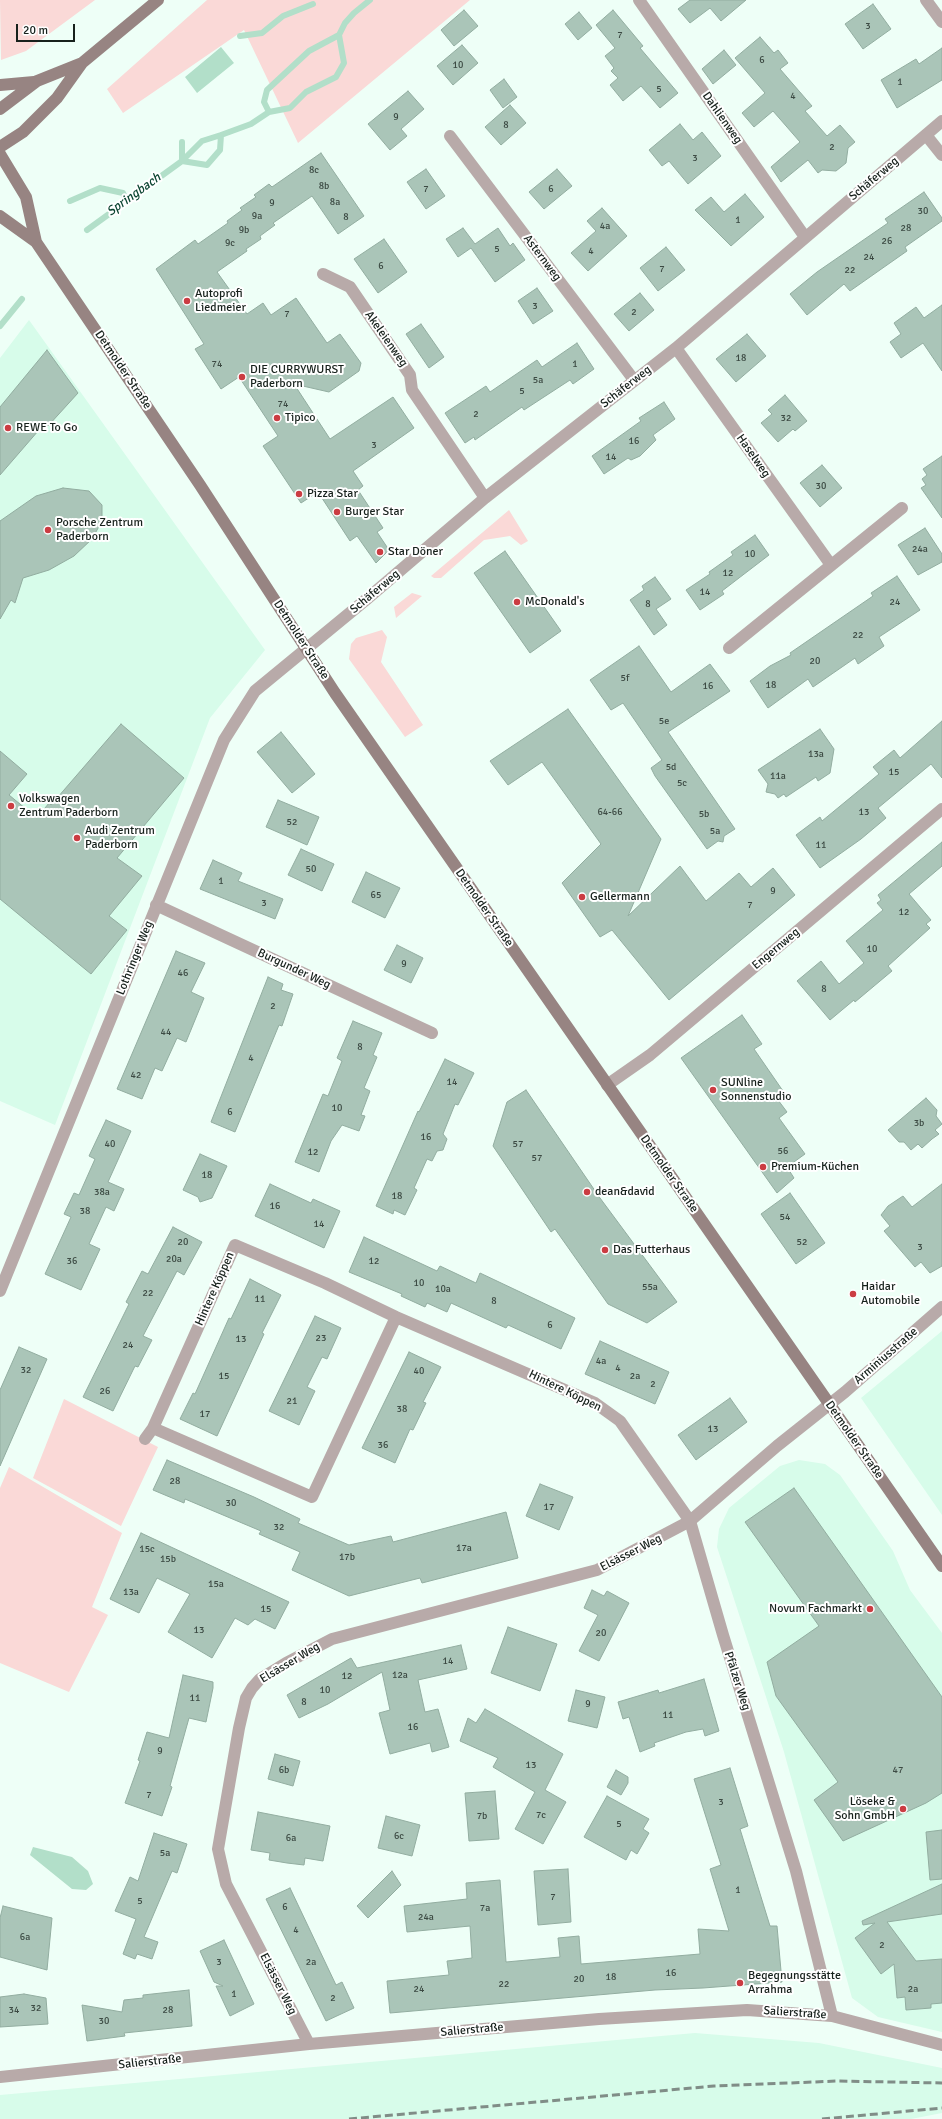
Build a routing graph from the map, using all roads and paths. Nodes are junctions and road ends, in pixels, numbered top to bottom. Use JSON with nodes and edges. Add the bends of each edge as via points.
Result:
{"nodes":[{"id":1,"x":158,"y":0,"type":"edge"},
{"id":2,"x":639,"y":0,"type":"edge"},
{"id":3,"x":926,"y":0,"type":"edge"},
{"id":4,"x":942,"y":22,"type":"edge"},
{"id":5,"x":82,"y":63,"type":"junction"},
{"id":6,"x":37,"y":81,"type":"junction"},
{"id":7,"x":0,"y":85,"type":"edge"},
{"id":8,"x":0,"y":109,"type":"edge"},
{"id":9,"x":942,"y":121,"type":"edge"},
{"id":10,"x":926,"y":135,"type":"junction"},
{"id":11,"x":450,"y":136,"type":"dead end"},
{"id":12,"x":0,"y":147,"type":"edge"},
{"id":13,"x":0,"y":154,"type":"edge"},
{"id":14,"x":942,"y":155,"type":"edge"},
{"id":15,"x":0,"y":216,"type":"edge"},
{"id":16,"x":805,"y":237,"type":"junction"},
{"id":17,"x":36,"y":242,"type":"junction"},
{"id":18,"x":323,"y":274,"type":"dead end"},
{"id":19,"x":676,"y":348,"type":"junction"},
{"id":20,"x":634,"y":380,"type":"junction"},
{"id":21,"x":485,"y":498,"type":"junction"},
{"id":22,"x":902,"y":508,"type":"dead end"},
{"id":23,"x":830,"y":565,"type":"junction"},
{"id":24,"x":729,"y":648,"type":"dead end"},
{"id":25,"x":307,"y":649,"type":"junction"},
{"id":26,"x":942,"y":809,"type":"edge"},
{"id":27,"x":156,"y":905,"type":"junction"},
{"id":28,"x":432,"y":1033,"type":"dead end"},
{"id":29,"x":607,"y":1085,"type":"junction"},
{"id":30,"x":0,"y":1291,"type":"edge"},
{"id":31,"x":942,"y":1307,"type":"edge"},
{"id":32,"x":396,"y":1317,"type":"junction"},
{"id":33,"x":829,"y":1405,"type":"junction"},
{"id":34,"x":153,"y":1428,"type":"junction"},
{"id":35,"x":145,"y":1439,"type":"dead end"},
{"id":36,"x":690,"y":1520,"type":"junction"},
{"id":37,"x":942,"y":1566,"type":"edge"},
{"id":38,"x":832,"y":2016,"type":"junction"},
{"id":39,"x":309,"y":2044,"type":"junction"},
{"id":40,"x":942,"y":2045,"type":"edge"},
{"id":41,"x":0,"y":2077,"type":"edge"}],
"edges":[{"from":1,"to":5,"type":"main road"},
{"from":2,"to":16,"type":"street","name":"Dahlienweg"},
{"from":3,"to":4,"type":"street"},
{"from":5,"to":6,"type":"main road"},
{"from":5,"to":12,"type":"main road","via":[[57,98],[23,132]]},
{"from":6,"to":7,"type":"main road"},
{"from":6,"to":8,"type":"main road"},
{"from":9,"to":10,"type":"street","name":"Schäferweg"},
{"from":10,"to":14,"type":"street"},
{"from":10,"to":16,"type":"street","name":"Schäferweg"},
{"from":11,"to":20,"type":"street","name":"Asternweg"},
{"from":13,"to":17,"type":"main road","name":"Detmolder Straße","via":[[26,197]]},
{"from":15,"to":17,"type":"main road","name":"Detmolder Straße"},
{"from":16,"to":19,"type":"street","name":"Schäferweg"},
{"from":17,"to":25,"type":"main road","name":"Detmolder Straße"},
{"from":18,"to":21,"type":"street","name":"Akeleienweg","via":[[350,287],[410,375],[412,390]]},
{"from":19,"to":20,"type":"street","name":"Schäferweg"},
{"from":19,"to":23,"type":"street","name":"Haselweg"},
{"from":20,"to":21,"type":"street","name":"Schäferweg"},
{"from":21,"to":25,"type":"street","name":"Schäferweg"},
{"from":22,"to":23,"type":"street"},
{"from":23,"to":24,"type":"street"},
{"from":25,"to":27,"type":"street","name":"Lothringer Weg","via":[[255,691],[227,734]]},
{"from":25,"to":29,"type":"main road","name":"Detmolder Straße"},
{"from":26,"to":29,"type":"street","name":"Engernweg","via":[[650,1054]]},
{"from":27,"to":28,"type":"street","name":"Burgunder Weg"},
{"from":27,"to":30,"type":"street","name":"Lothringer Weg"},
{"from":29,"to":33,"type":"main road","name":"Detmolder Straße"},
{"from":31,"to":33,"type":"street","name":"Arminiusstraße"},
{"from":32,"to":34,"type":"street","via":[[312,1497]]},
{"from":32,"to":34,"type":"street","name":"Hintere Köppen","via":[[325,1283],[235,1245]]},
{"from":32,"to":36,"type":"street","name":"Hintere Köppen","via":[[595,1403],[620,1421]]},
{"from":33,"to":36,"type":"street","via":[[776,1446]]},
{"from":33,"to":37,"type":"main road","name":"Detmolder Straße"},
{"from":34,"to":35,"type":"street","name":"Hintere Köppen"},
{"from":36,"to":38,"type":"street","name":"Pfälzer Weg","via":[[796,1871]]},
{"from":36,"to":39,"type":"street","name":"Elsässer Weg","via":[[597,1570],[332,1638],[260,1679],[252,1688],[246,1698],[239,1728],[218,1848],[226,1884]]},
{"from":38,"to":39,"type":"street","name":"Salierstraße","via":[[747,2010],[591,2019]]},
{"from":38,"to":40,"type":"street","name":"Salierstraße"},
{"from":39,"to":41,"type":"street","name":"Salierstraße"}]}
